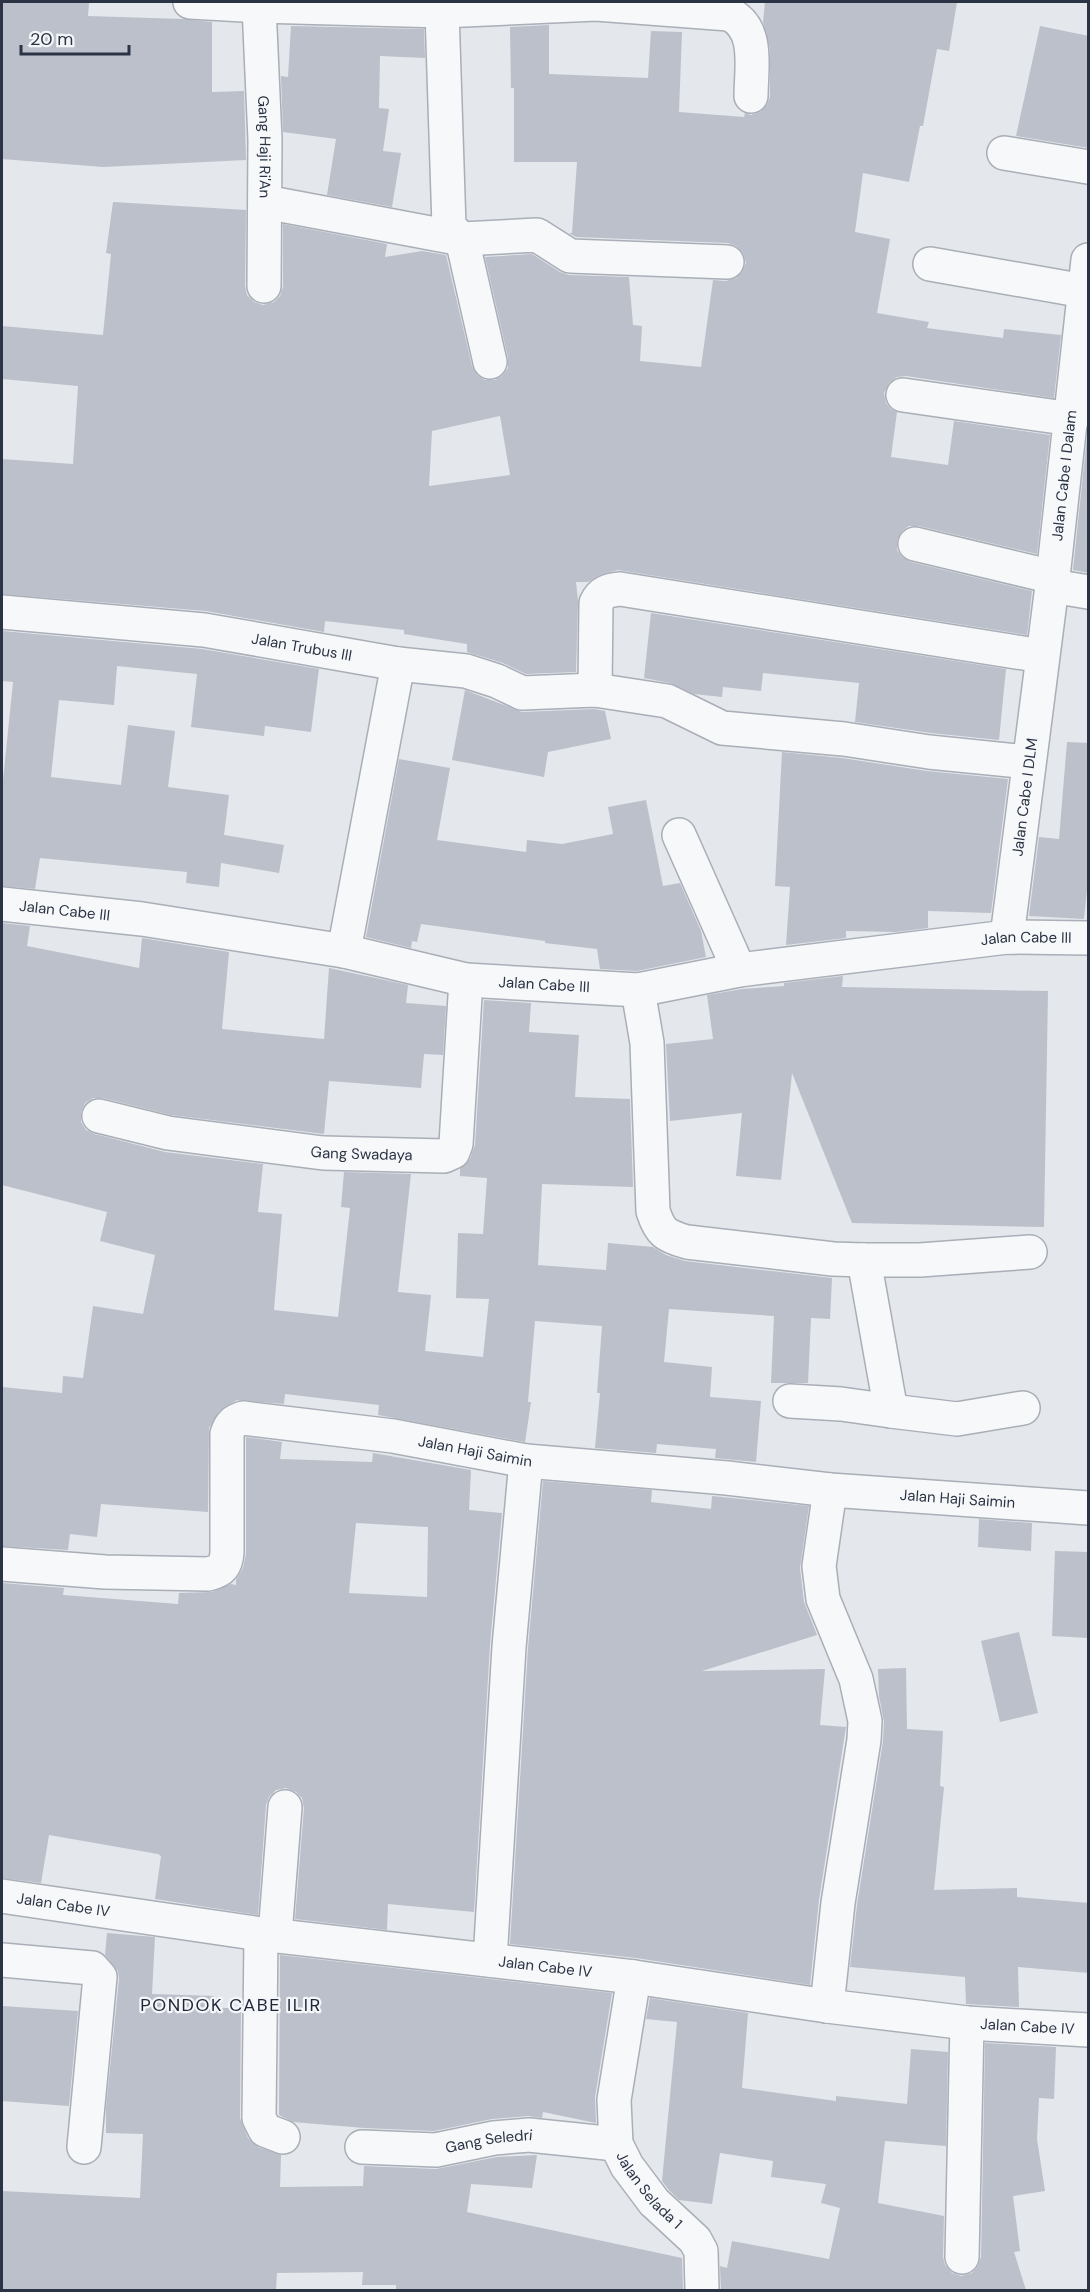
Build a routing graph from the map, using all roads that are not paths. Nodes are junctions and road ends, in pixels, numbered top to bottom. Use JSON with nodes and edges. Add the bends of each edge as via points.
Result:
{"nodes":[{"id":1,"x":190,"y":2,"type":"edge"},
{"id":2,"x":260,"y":6,"type":"junction"},
{"id":3,"x":442,"y":11,"type":"junction"},
{"id":4,"x":752,"y":96,"type":"dead end"},
{"id":5,"x":1004,"y":153,"type":"dead end"},
{"id":6,"x":1089,"y":167,"type":"edge"},
{"id":7,"x":265,"y":202,"type":"junction"},
{"id":8,"x":462,"y":239,"type":"junction"},
{"id":9,"x":727,"y":262,"type":"dead end"},
{"id":10,"x":930,"y":264,"type":"dead end"},
{"id":11,"x":1086,"y":275,"type":"edge"},
{"id":12,"x":264,"y":286,"type":"dead end"},
{"id":13,"x":490,"y":362,"type":"dead end"},
{"id":14,"x":903,"y":395,"type":"dead end"},
{"id":15,"x":1078,"y":410,"type":"edge"},
{"id":16,"x":915,"y":544,"type":"dead end"},
{"id":17,"x":1053,"y":581,"type":"junction"},
{"id":18,"x":1089,"y":592,"type":"edge"},
{"id":19,"x":2,"y":612,"type":"edge"},
{"id":20,"x":1042,"y":656,"type":"junction"},
{"id":21,"x":398,"y":664,"type":"junction"},
{"id":22,"x":595,"y":690,"type":"junction"},
{"id":23,"x":1028,"y":762,"type":"junction"},
{"id":24,"x":679,"y":835,"type":"dead end"},
{"id":25,"x":2,"y":904,"type":"edge"},
{"id":26,"x":1007,"y":937,"type":"junction"},
{"id":27,"x":1089,"y":938,"type":"edge"},
{"id":28,"x":344,"y":951,"type":"junction"},
{"id":29,"x":739,"y":970,"type":"junction"},
{"id":30,"x":466,"y":980,"type":"junction"},
{"id":31,"x":638,"y":990,"type":"junction"},
{"id":32,"x":99,"y":1116,"type":"dead end"},
{"id":33,"x":1030,"y":1252,"type":"dead end"},
{"id":34,"x":864,"y":1260,"type":"junction"},
{"id":35,"x":790,"y":1401,"type":"dead end"},
{"id":36,"x":1023,"y":1408,"type":"dead end"},
{"id":37,"x":891,"y":1411,"type":"junction"},
{"id":38,"x":526,"y":1461,"type":"junction"},
{"id":39,"x":830,"y":1490,"type":"junction"},
{"id":40,"x":1089,"y":1508,"type":"edge"},
{"id":41,"x":2,"y":1564,"type":"edge"},
{"id":42,"x":285,"y":1807,"type":"dead end"},
{"id":43,"x":2,"y":1896,"type":"edge"},
{"id":44,"x":268,"y":1934,"type":"junction"},
{"id":45,"x":2,"y":1960,"type":"edge"},
{"id":46,"x":490,"y":1960,"type":"junction"},
{"id":47,"x":634,"y":1977,"type":"junction"},
{"id":48,"x":827,"y":2006,"type":"junction"},
{"id":49,"x":967,"y":2023,"type":"junction"},
{"id":50,"x":1087,"y":2030,"type":"edge"},
{"id":51,"x":283,"y":2137,"type":"dead end"},
{"id":52,"x":616,"y":2144,"type":"junction"},
{"id":53,"x":84,"y":2147,"type":"dead end"},
{"id":54,"x":362,"y":2148,"type":"dead end"},
{"id":55,"x":962,"y":2257,"type":"dead end"},
{"id":56,"x":702,"y":2290,"type":"edge"}],
"edges":[{"from":1,"to":2,"type":"street"},
{"from":2,"to":3,"type":"street"},
{"from":2,"to":7,"type":"street","name":"Gang Haji Ri'An"},
{"from":3,"to":4,"type":"street","via":[[596,4],[729,14],[739,18],[750,38]]},
{"from":3,"to":8,"type":"street","via":[[449,227]]},
{"from":5,"to":6,"type":"street"},
{"from":7,"to":8,"type":"street"},
{"from":7,"to":12,"type":"street","name":"Gang Haji Ri'An"},
{"from":8,"to":9,"type":"street","via":[[537,235],[570,256]]},
{"from":8,"to":13,"type":"street"},
{"from":10,"to":11,"type":"street"},
{"from":11,"to":15,"type":"street","name":"Jalan Cabe I Dalam"},
{"from":14,"to":15,"type":"street"},
{"from":15,"to":17,"type":"street","name":"Jalan Cabe I Dalam"},
{"from":16,"to":17,"type":"street"},
{"from":17,"to":18,"type":"street"},
{"from":17,"to":20,"type":"street","name":"Jalan Cabe I Dalam"},
{"from":19,"to":21,"type":"street","name":"Jalan Trubus III","via":[[204,630]]},
{"from":20,"to":22,"type":"street","via":[[620,589],[603,593],[596,603]]},
{"from":20,"to":23,"type":"street","name":"Jalan Cabe I DLM"},
{"from":21,"to":22,"type":"street","name":"Jalan Trubus III","via":[[466,671],[522,693]]},
{"from":21,"to":28,"type":"street"},
{"from":22,"to":23,"type":"street","name":"Jalan Trubus III","via":[[667,701],[722,728]]},
{"from":23,"to":26,"type":"street","name":"Jalan Cabe I DLM"},
{"from":24,"to":29,"type":"street"},
{"from":25,"to":28,"type":"street","name":"Jalan Cabe III","via":[[142,919]]},
{"from":26,"to":27,"type":"street","name":"Jalan Cabe III"},
{"from":26,"to":29,"type":"street","name":"Jalan Cabe III"},
{"from":28,"to":30,"type":"street","name":"Jalan Cabe III"},
{"from":29,"to":31,"type":"street","name":"Jalan Cabe III"},
{"from":30,"to":31,"type":"street","name":"Jalan Cabe III"},
{"from":30,"to":32,"type":"street","name":"Gang Swadaya","via":[[456,1144],[453,1152],[444,1156],[322,1153],[168,1133]]},
{"from":31,"to":34,"type":"street","via":[[647,1043],[653,1211],[658,1225],[668,1236],[687,1242]]},
{"from":33,"to":34,"type":"street"},
{"from":34,"to":37,"type":"street"},
{"from":35,"to":37,"type":"street"},
{"from":36,"to":37,"type":"street","via":[[957,1419]]},
{"from":38,"to":39,"type":"street","name":"Jalan Haji Saimin"},
{"from":38,"to":41,"type":"street","name":"Jalan Haji Saimin","via":[[393,1436],[243,1418],[229,1425],[226,1434],[228,1552],[219,1571],[105,1572]]},
{"from":38,"to":46,"type":"street","via":[[509,1647]]},
{"from":39,"to":40,"type":"street","name":"Jalan Haji Saimin"},
{"from":39,"to":48,"type":"street","via":[[819,1566],[823,1599],[856,1679],[865,1721]]},
{"from":42,"to":44,"type":"street"},
{"from":43,"to":44,"type":"street","name":"Jalan Cabe IV"},
{"from":44,"to":46,"type":"street","name":"Jalan Cabe IV"},
{"from":44,"to":51,"type":"street","via":[[259,2118],[265,2130]]},
{"from":45,"to":53,"type":"street","via":[[92,1968],[100,1977]]},
{"from":46,"to":47,"type":"street","name":"Jalan Cabe IV"},
{"from":47,"to":48,"type":"street","name":"Jalan Cabe IV"},
{"from":47,"to":52,"type":"street","name":"Jalan Selada 1","via":[[614,2100]]},
{"from":48,"to":49,"type":"street","name":"Jalan Cabe IV"},
{"from":49,"to":50,"type":"street","name":"Jalan Cabe IV"},
{"from":49,"to":55,"type":"street"},
{"from":52,"to":54,"type":"street","name":"Gang Seledri","via":[[529,2135],[436,2150]]},
{"from":52,"to":56,"type":"street","name":"Jalan Selada 1","via":[[654,2202],[695,2240],[701,2251]]}]}
